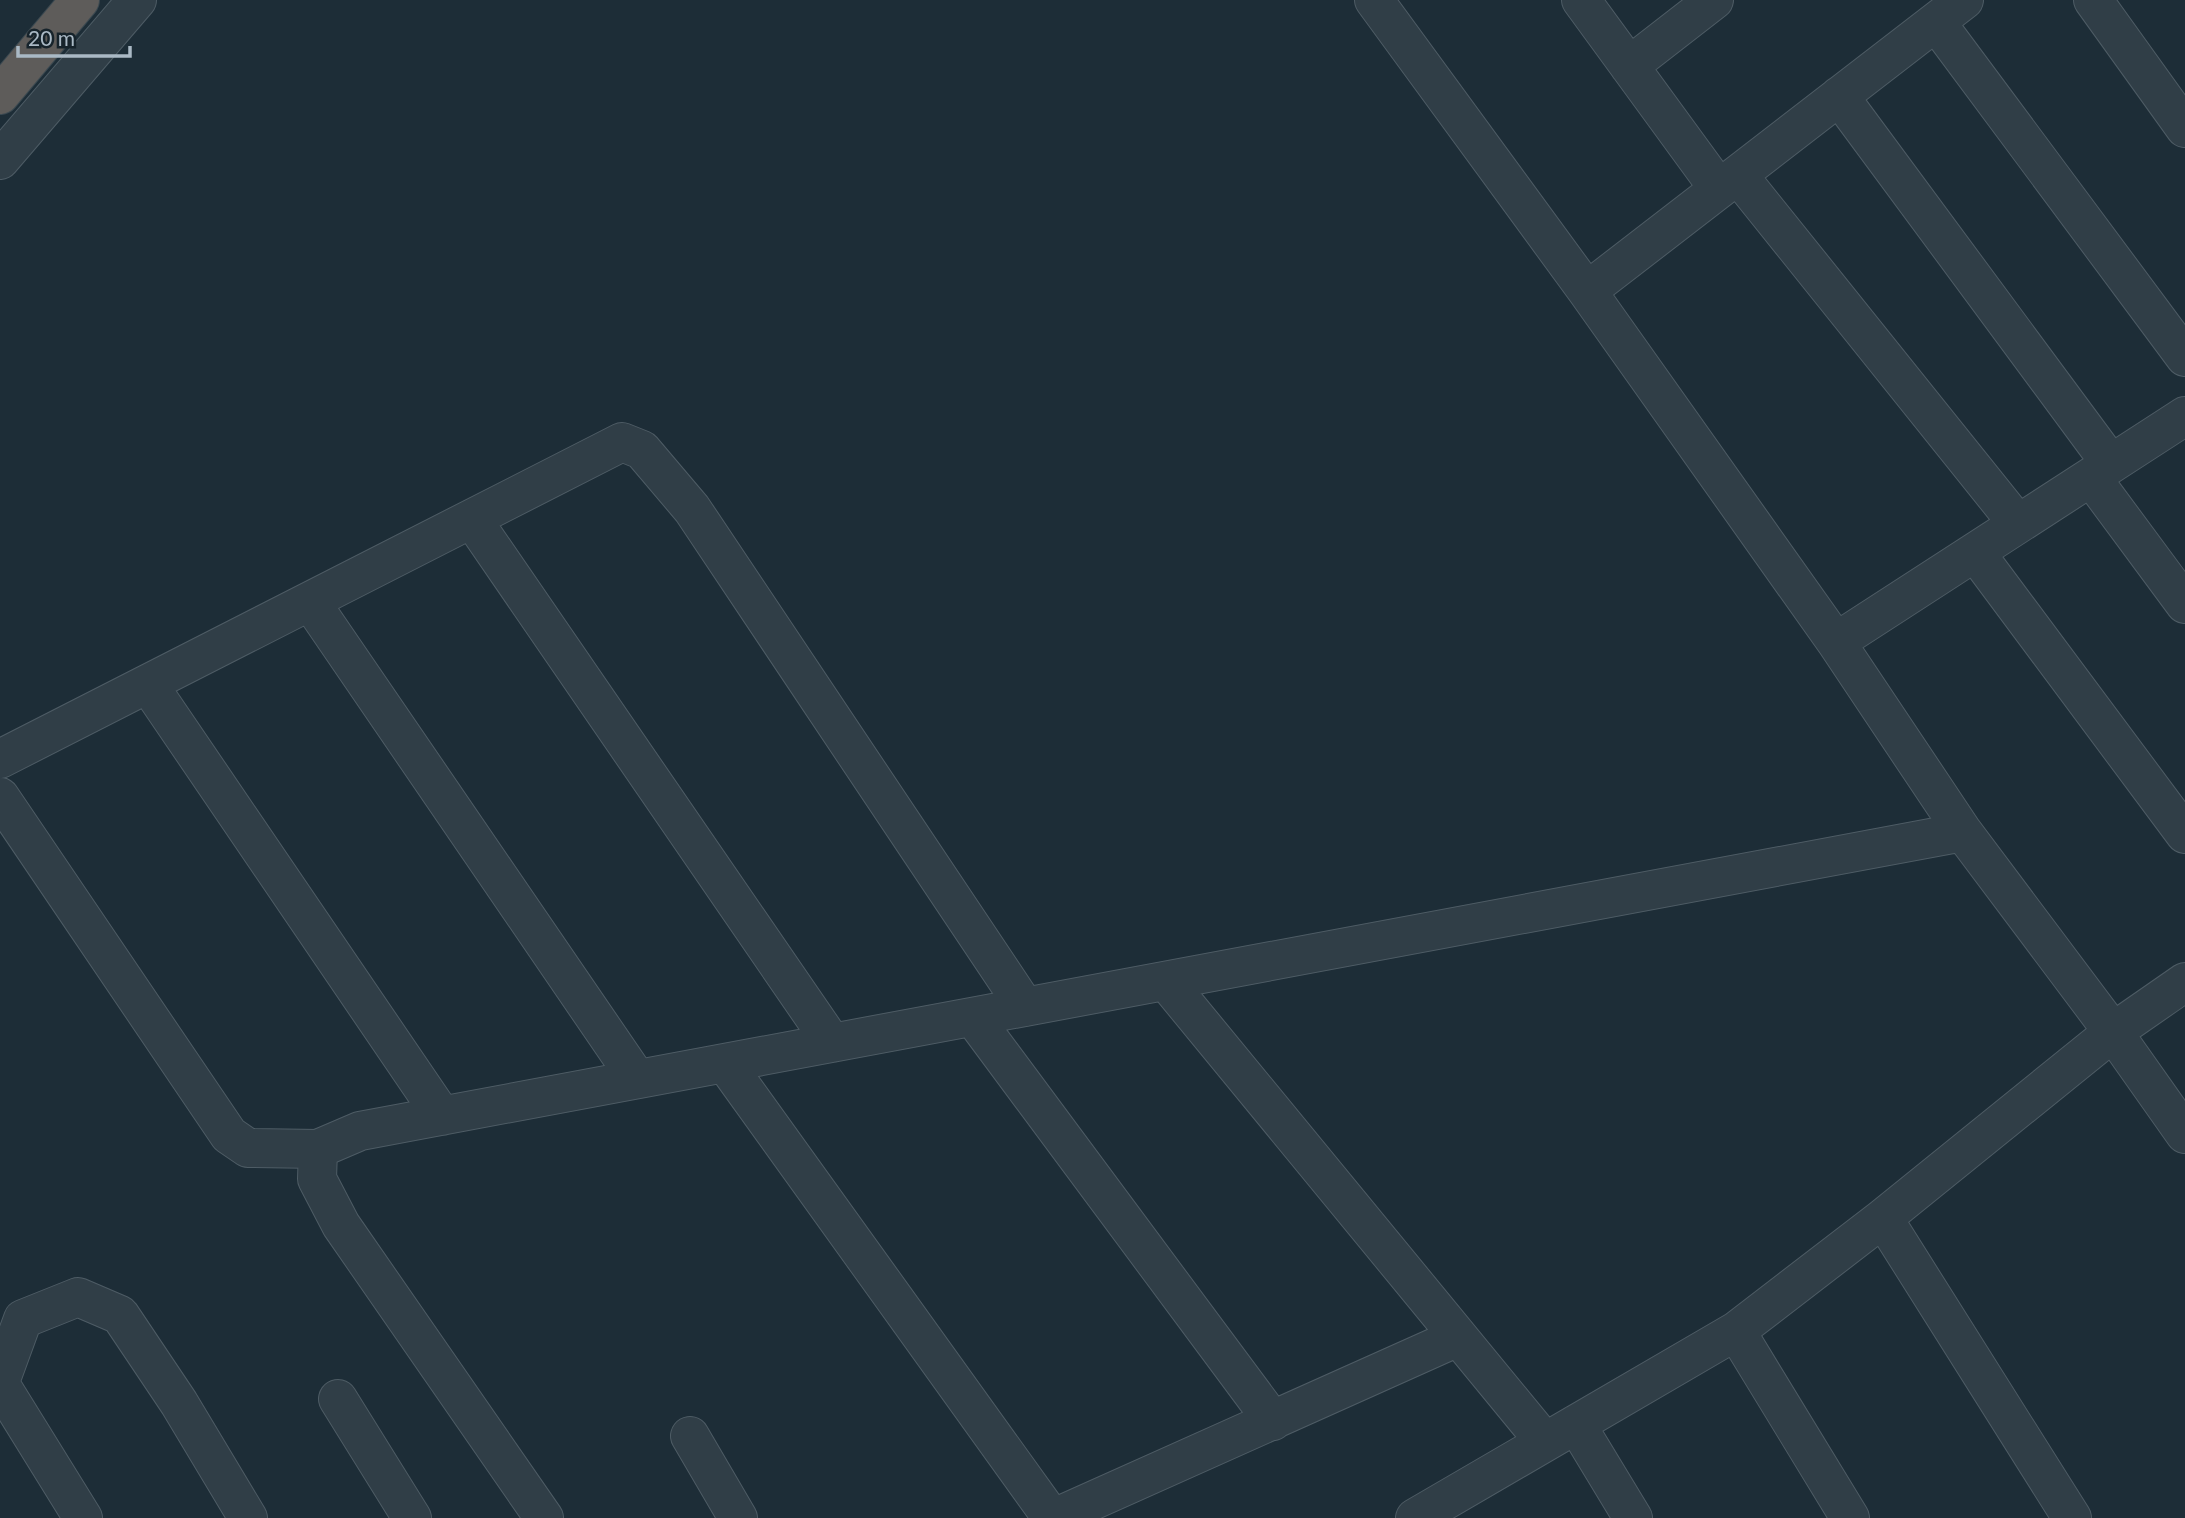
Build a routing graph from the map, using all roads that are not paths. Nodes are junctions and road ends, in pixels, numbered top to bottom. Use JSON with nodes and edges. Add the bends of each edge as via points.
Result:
{"nodes":[{"id":1,"x":80,"y":0,"type":"edge"},
{"id":2,"x":137,"y":0,"type":"edge"},
{"id":3,"x":1374,"y":0,"type":"edge"},
{"id":4,"x":1581,"y":0,"type":"edge"},
{"id":5,"x":1714,"y":0,"type":"edge"},
{"id":6,"x":2104,"y":4,"type":"edge"},
{"id":7,"x":1950,"y":11,"type":"edge"},
{"id":8,"x":1629,"y":66,"type":"junction"},
{"id":9,"x":0,"y":95,"type":"edge"},
{"id":10,"x":1839,"y":96,"type":"junction"},
{"id":11,"x":2182,"y":116,"type":"edge"},
{"id":12,"x":0,"y":160,"type":"edge"},
{"id":13,"x":1728,"y":182,"type":"junction"},
{"id":14,"x":1587,"y":291,"type":"junction"},
{"id":15,"x":2185,"y":356,"type":"edge"},
{"id":16,"x":2185,"y":416,"type":"edge"},
{"id":17,"x":2101,"y":471,"type":"junction"},
{"id":18,"x":472,"y":519,"type":"junction"},
{"id":19,"x":2018,"y":524,"type":"junction"},
{"id":20,"x":1975,"y":552,"type":"junction"},
{"id":21,"x":310,"y":601,"type":"junction"},
{"id":22,"x":2185,"y":604,"type":"edge"},
{"id":23,"x":1836,"y":642,"type":"junction"},
{"id":24,"x":148,"y":684,"type":"junction"},
{"id":25,"x":0,"y":759,"type":"edge"},
{"id":26,"x":0,"y":797,"type":"edge"},
{"id":27,"x":1963,"y":832,"type":"junction"},
{"id":28,"x":2185,"y":834,"type":"edge"},
{"id":29,"x":1166,"y":981,"type":"junction"},
{"id":30,"x":2185,"y":982,"type":"edge"},
{"id":31,"x":1026,"y":1007,"type":"junction"},
{"id":32,"x":973,"y":1017,"type":"junction"},
{"id":33,"x":2113,"y":1032,"type":"junction"},
{"id":34,"x":832,"y":1043,"type":"junction"},
{"id":35,"x":725,"y":1063,"type":"junction"},
{"id":36,"x":637,"y":1080,"type":"junction"},
{"id":37,"x":442,"y":1116,"type":"junction"},
{"id":38,"x":2185,"y":1134,"type":"edge"},
{"id":39,"x":318,"y":1149,"type":"junction"},
{"id":40,"x":1883,"y":1217,"type":"junction"},
{"id":41,"x":1736,"y":1331,"type":"junction"},
{"id":42,"x":1458,"y":1337,"type":"junction"},
{"id":43,"x":0,"y":1383,"type":"edge"},
{"id":44,"x":338,"y":1399,"type":"dead end"},
{"id":45,"x":1273,"y":1421,"type":"junction"},
{"id":46,"x":1560,"y":1433,"type":"junction"},
{"id":47,"x":690,"y":1436,"type":"dead end"},
{"id":48,"x":1418,"y":1517,"type":"edge"},
{"id":49,"x":83,"y":1518,"type":"edge"},
{"id":50,"x":247,"y":1518,"type":"edge"},
{"id":51,"x":412,"y":1518,"type":"edge"},
{"id":52,"x":544,"y":1518,"type":"edge"},
{"id":53,"x":738,"y":1518,"type":"edge"},
{"id":54,"x":1053,"y":1518,"type":"edge"},
{"id":55,"x":1633,"y":1518,"type":"edge"},
{"id":56,"x":1850,"y":1518,"type":"edge"},
{"id":57,"x":2072,"y":1518,"type":"edge"}],
"edges":[{"from":1,"to":9,"type":"highway"},
{"from":2,"to":12,"type":"street"},
{"from":3,"to":14,"type":"street"},
{"from":4,"to":8,"type":"street"},
{"from":5,"to":8,"type":"street"},
{"from":6,"to":11,"type":"street"},
{"from":7,"to":10,"type":"street"},
{"from":7,"to":15,"type":"street"},
{"from":8,"to":13,"type":"street"},
{"from":10,"to":13,"type":"street"},
{"from":10,"to":17,"type":"street"},
{"from":13,"to":14,"type":"street"},
{"from":13,"to":19,"type":"street"},
{"from":14,"to":23,"type":"street"},
{"from":16,"to":17,"type":"street"},
{"from":17,"to":19,"type":"street"},
{"from":17,"to":22,"type":"street"},
{"from":18,"to":21,"type":"street"},
{"from":18,"to":31,"type":"street","via":[[622,442],[642,450],[692,509]]},
{"from":18,"to":34,"type":"street"},
{"from":19,"to":20,"type":"street"},
{"from":20,"to":23,"type":"street"},
{"from":20,"to":28,"type":"street"},
{"from":21,"to":24,"type":"street"},
{"from":21,"to":36,"type":"street"},
{"from":23,"to":27,"type":"street"},
{"from":24,"to":25,"type":"street"},
{"from":24,"to":37,"type":"street"},
{"from":26,"to":39,"type":"street","via":[[229,1135],[248,1148]]},
{"from":27,"to":29,"type":"street"},
{"from":27,"to":33,"type":"street"},
{"from":29,"to":31,"type":"street"},
{"from":29,"to":42,"type":"street"},
{"from":30,"to":33,"type":"street"},
{"from":31,"to":32,"type":"street"},
{"from":32,"to":34,"type":"street"},
{"from":32,"to":45,"type":"street"},
{"from":33,"to":38,"type":"street"},
{"from":33,"to":40,"type":"street"},
{"from":34,"to":35,"type":"street"},
{"from":35,"to":36,"type":"street"},
{"from":35,"to":54,"type":"street"},
{"from":36,"to":37,"type":"street"},
{"from":37,"to":39,"type":"street","via":[[360,1131]]},
{"from":39,"to":52,"type":"street","via":[[317,1179],[341,1225]]},
{"from":40,"to":41,"type":"street"},
{"from":40,"to":57,"type":"street"},
{"from":41,"to":46,"type":"street"},
{"from":41,"to":56,"type":"street"},
{"from":42,"to":45,"type":"street"},
{"from":42,"to":46,"type":"street"},
{"from":43,"to":49,"type":"street"},
{"from":43,"to":50,"type":"street","via":[[23,1319],[78,1297],[120,1315]]},
{"from":44,"to":51,"type":"street"},
{"from":45,"to":54,"type":"street"},
{"from":46,"to":48,"type":"street"},
{"from":46,"to":55,"type":"street"},
{"from":47,"to":53,"type":"street"}]}
